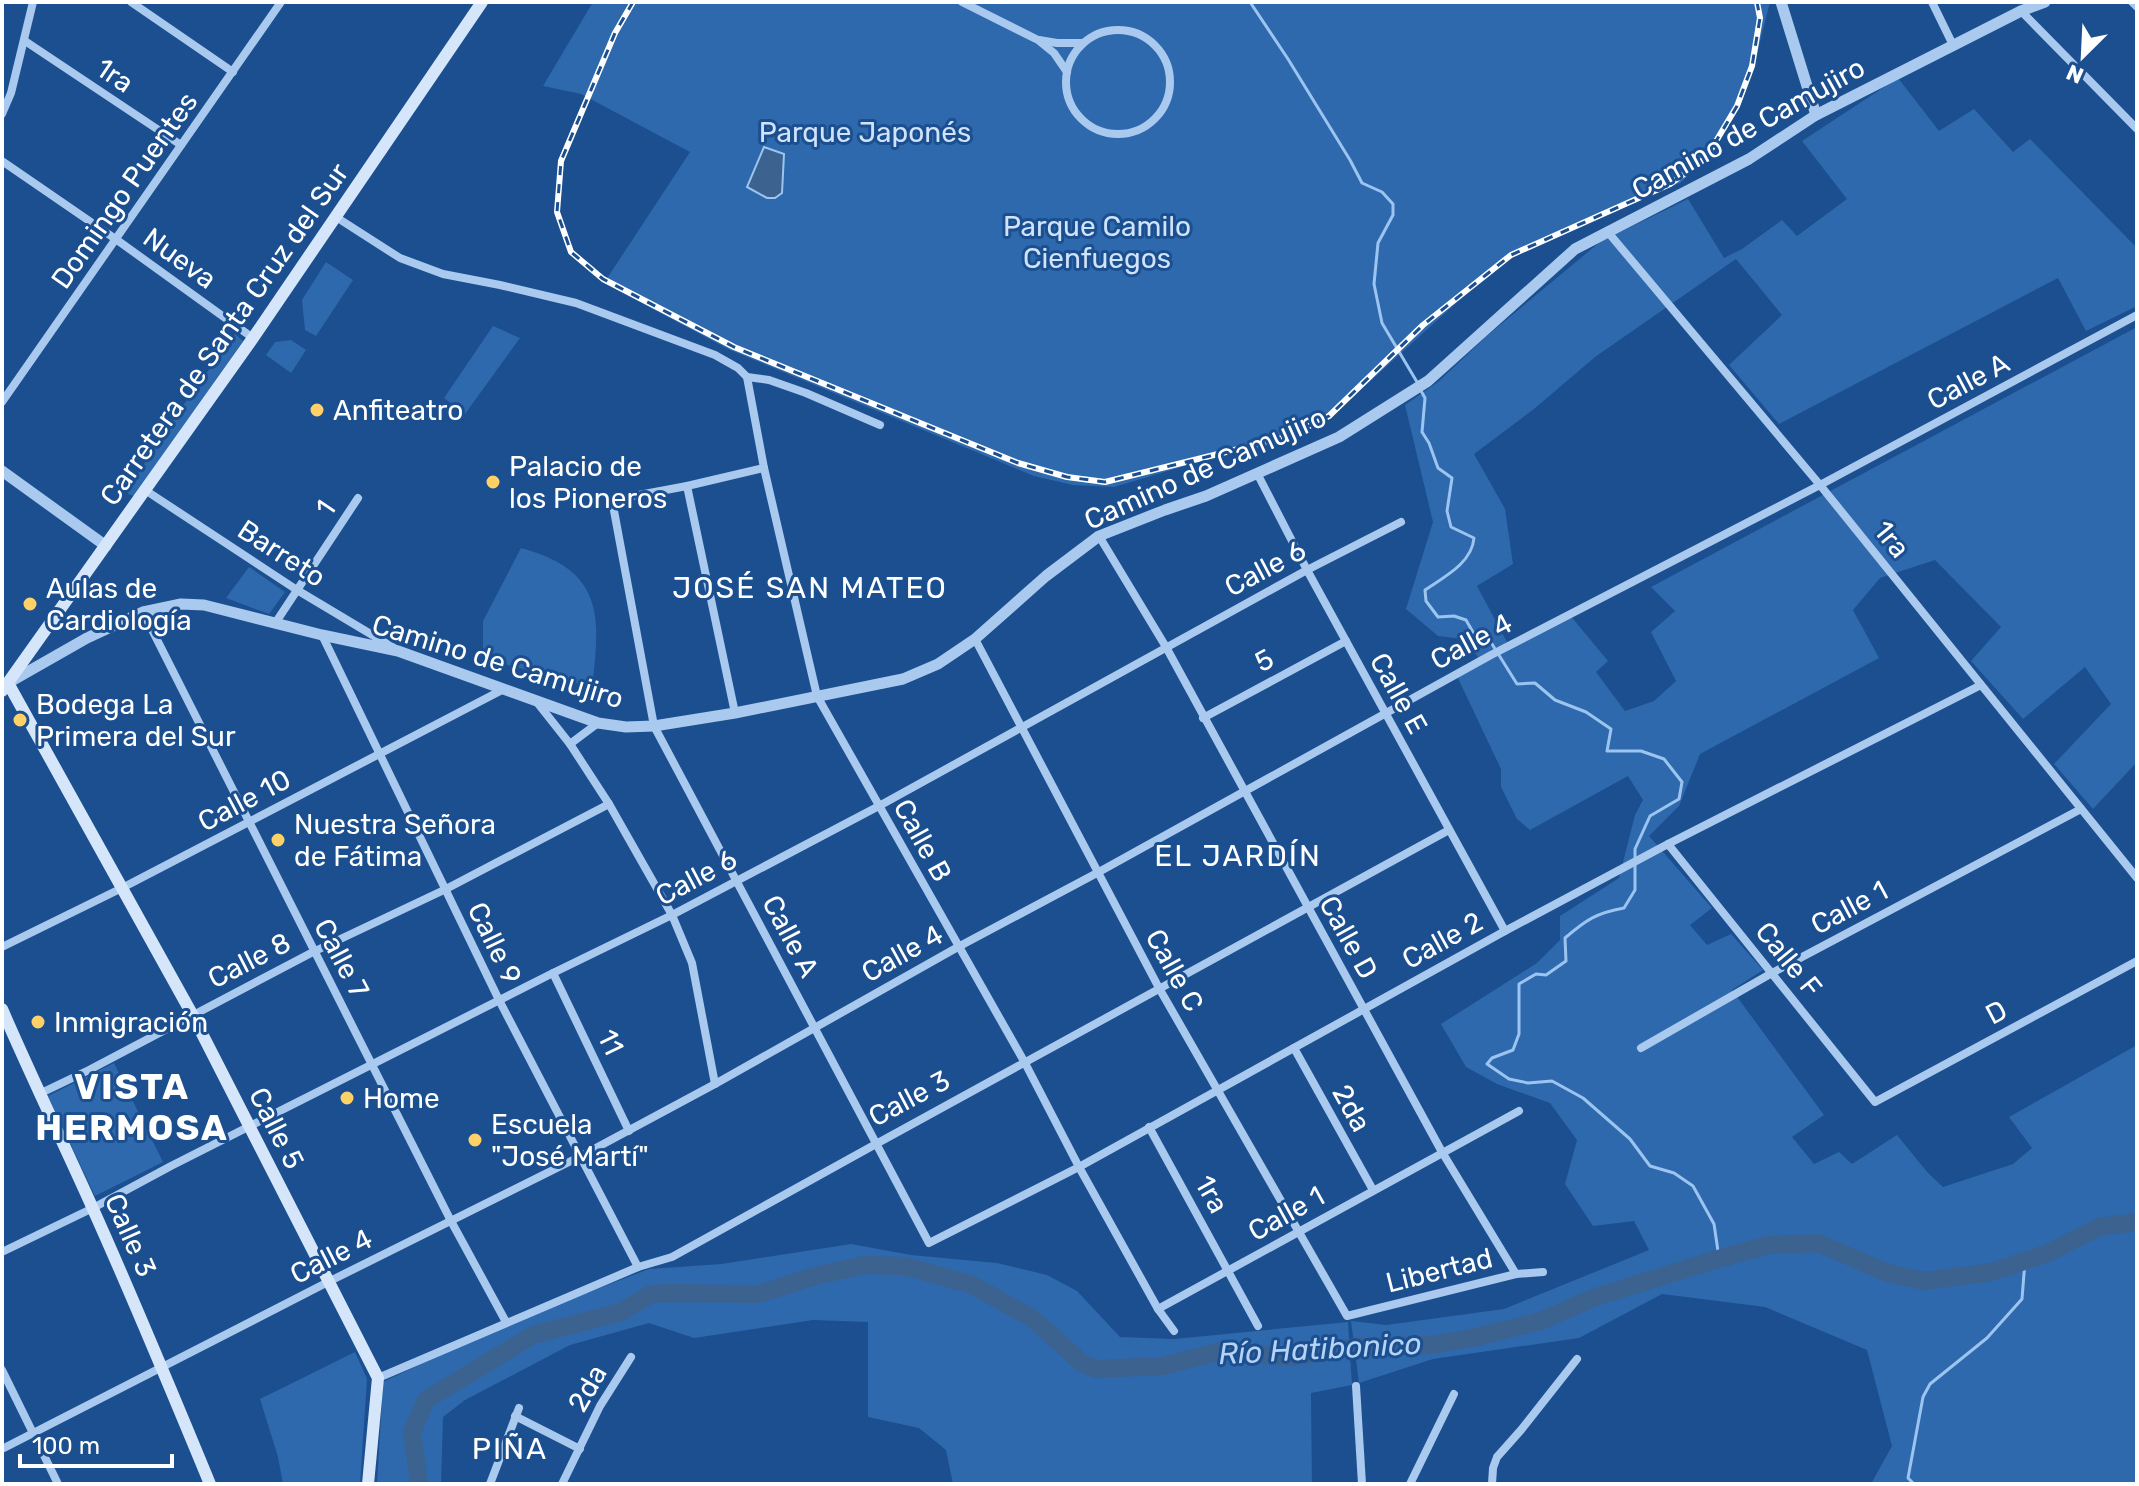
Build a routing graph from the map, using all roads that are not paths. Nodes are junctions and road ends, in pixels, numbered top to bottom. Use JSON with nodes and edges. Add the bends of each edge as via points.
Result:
{"nodes":[{"id":1,"x":33,"y":2,"type":"edge"},
{"id":2,"x":131,"y":2,"type":"edge"},
{"id":3,"x":281,"y":2,"type":"edge"},
{"id":4,"x":482,"y":2,"type":"edge"},
{"id":5,"x":962,"y":2,"type":"edge"},
{"id":6,"x":1781,"y":2,"type":"edge"},
{"id":7,"x":1932,"y":2,"type":"edge"},
{"id":8,"x":2045,"y":2,"type":"edge"},
{"id":9,"x":2132,"y":2,"type":"edge"},
{"id":10,"x":2137,"y":7,"type":"edge"},
{"id":11,"x":2021,"y":11,"type":"junction"},
{"id":12,"x":1038,"y":40,"type":"junction"},
{"id":13,"x":25,"y":41,"type":"junction"},
{"id":14,"x":1083,"y":43,"type":"junction"},
{"id":15,"x":1953,"y":45,"type":"junction"},
{"id":16,"x":233,"y":72,"type":"junction"},
{"id":17,"x":1067,"y":72,"type":"junction"},
{"id":18,"x":2,"y":114,"type":"edge"},
{"id":19,"x":1816,"y":115,"type":"junction"},
{"id":20,"x":2137,"y":129,"type":"edge"},
{"id":21,"x":181,"y":145,"type":"junction"},
{"id":22,"x":2,"y":161,"type":"edge"},
{"id":23,"x":336,"y":217,"type":"junction"},
{"id":24,"x":1607,"y":231,"type":"junction"},
{"id":25,"x":117,"y":240,"type":"junction"},
{"id":26,"x":2137,"y":315,"type":"edge"},
{"id":27,"x":253,"y":338,"type":"junction"},
{"id":28,"x":747,"y":377,"type":"junction"},
{"id":29,"x":2,"y":402,"type":"edge"},
{"id":30,"x":880,"y":425,"type":"dead end"},
{"id":31,"x":764,"y":468,"type":"junction"},
{"id":32,"x":2,"y":471,"type":"edge"},
{"id":33,"x":1258,"y":475,"type":"junction"},
{"id":34,"x":1820,"y":485,"type":"junction"},
{"id":35,"x":687,"y":486,"type":"junction"},
{"id":36,"x":145,"y":490,"type":"junction"},
{"id":37,"x":358,"y":498,"type":"dead end"},
{"id":38,"x":1401,"y":522,"type":"dead end"},
{"id":39,"x":1099,"y":536,"type":"junction"},
{"id":40,"x":106,"y":546,"type":"junction"},
{"id":41,"x":1307,"y":570,"type":"junction"},
{"id":42,"x":297,"y":590,"type":"junction"},
{"id":43,"x":143,"y":612,"type":"junction"},
{"id":44,"x":276,"y":622,"type":"junction"},
{"id":45,"x":322,"y":635,"type":"junction"},
{"id":46,"x":975,"y":639,"type":"junction"},
{"id":47,"x":1346,"y":641,"type":"junction"},
{"id":48,"x":1166,"y":647,"type":"junction"},
{"id":49,"x":398,"y":651,"type":"junction"},
{"id":50,"x":1981,"y":685,"type":"junction"},
{"id":51,"x":5,"y":687,"type":"edge"},
{"id":52,"x":505,"y":689,"type":"junction"},
{"id":53,"x":817,"y":696,"type":"junction"},
{"id":54,"x":536,"y":701,"type":"junction"},
{"id":55,"x":1385,"y":712,"type":"junction"},
{"id":56,"x":735,"y":713,"type":"junction"},
{"id":57,"x":1203,"y":718,"type":"junction"},
{"id":58,"x":598,"y":723,"type":"junction"},
{"id":59,"x":654,"y":726,"type":"junction"},
{"id":60,"x":1022,"y":726,"type":"junction"},
{"id":61,"x":570,"y":744,"type":"junction"},
{"id":62,"x":379,"y":754,"type":"junction"},
{"id":63,"x":1243,"y":792,"type":"junction"},
{"id":64,"x":609,"y":804,"type":"junction"},
{"id":65,"x":879,"y":806,"type":"junction"},
{"id":66,"x":2081,"y":809,"type":"junction"},
{"id":67,"x":248,"y":823,"type":"junction"},
{"id":68,"x":1449,"y":830,"type":"junction"},
{"id":69,"x":1668,"y":844,"type":"junction"},
{"id":70,"x":1097,"y":873,"type":"junction"},
{"id":71,"x":2137,"y":878,"type":"edge"},
{"id":72,"x":737,"y":880,"type":"junction"},
{"id":73,"x":122,"y":888,"type":"junction"},
{"id":74,"x":444,"y":890,"type":"junction"},
{"id":75,"x":1308,"y":908,"type":"junction"},
{"id":76,"x":672,"y":915,"type":"junction"},
{"id":77,"x":1505,"y":931,"type":"junction"},
{"id":78,"x":2,"y":947,"type":"edge"},
{"id":79,"x":958,"y":947,"type":"junction"},
{"id":80,"x":313,"y":952,"type":"junction"},
{"id":81,"x":2137,"y":961,"type":"edge"},
{"id":82,"x":553,"y":973,"type":"junction"},
{"id":83,"x":1772,"y":973,"type":"junction"},
{"id":84,"x":1159,"y":988,"type":"junction"},
{"id":85,"x":499,"y":1000,"type":"junction"},
{"id":86,"x":2,"y":1009,"type":"edge"},
{"id":87,"x":1364,"y":1010,"type":"junction"},
{"id":88,"x":192,"y":1014,"type":"junction"},
{"id":89,"x":815,"y":1028,"type":"junction"},
{"id":90,"x":1294,"y":1048,"type":"junction"},
{"id":91,"x":1641,"y":1048,"type":"dead end"},
{"id":92,"x":1025,"y":1063,"type":"junction"},
{"id":93,"x":373,"y":1064,"type":"junction"},
{"id":94,"x":715,"y":1084,"type":"junction"},
{"id":95,"x":1218,"y":1090,"type":"junction"},
{"id":96,"x":39,"y":1094,"type":"junction"},
{"id":97,"x":1875,"y":1102,"type":"joint"},
{"id":98,"x":1519,"y":1111,"type":"dead end"},
{"id":99,"x":250,"y":1126,"type":"junction"},
{"id":100,"x":1149,"y":1127,"type":"junction"},
{"id":101,"x":629,"y":1131,"type":"junction"},
{"id":102,"x":876,"y":1144,"type":"junction"},
{"id":103,"x":1442,"y":1152,"type":"junction"},
{"id":104,"x":581,"y":1156,"type":"junction"},
{"id":105,"x":1079,"y":1167,"type":"junction"},
{"id":106,"x":1373,"y":1190,"type":"junction"},
{"id":107,"x":93,"y":1208,"type":"junction"},
{"id":108,"x":451,"y":1221,"type":"junction"},
{"id":109,"x":1299,"y":1232,"type":"junction"},
{"id":110,"x":929,"y":1243,"type":"joint"},
{"id":111,"x":2,"y":1252,"type":"edge"},
{"id":112,"x":638,"y":1267,"type":"junction"},
{"id":113,"x":1228,"y":1270,"type":"junction"},
{"id":114,"x":1543,"y":1272,"type":"dead end"},
{"id":115,"x":1516,"y":1274,"type":"junction"},
{"id":116,"x":330,"y":1281,"type":"junction"},
{"id":117,"x":1158,"y":1309,"type":"junction"},
{"id":118,"x":1347,"y":1316,"type":"joint"},
{"id":119,"x":506,"y":1322,"type":"junction"},
{"id":120,"x":1258,"y":1326,"type":"dead end"},
{"id":121,"x":1174,"y":1331,"type":"dead end"},
{"id":122,"x":631,"y":1357,"type":"dead end"},
{"id":123,"x":1577,"y":1359,"type":"dead end"},
{"id":124,"x":162,"y":1368,"type":"junction"},
{"id":125,"x":2,"y":1370,"type":"edge"},
{"id":126,"x":378,"y":1378,"type":"junction"},
{"id":127,"x":1356,"y":1386,"type":"dead end"},
{"id":128,"x":1454,"y":1394,"type":"dead end"},
{"id":129,"x":34,"y":1432,"type":"junction"},
{"id":130,"x":2,"y":1449,"type":"edge"},
{"id":131,"x":580,"y":1449,"type":"junction"},
{"id":132,"x":58,"y":1484,"type":"edge"},
{"id":133,"x":210,"y":1484,"type":"edge"},
{"id":134,"x":368,"y":1484,"type":"edge"},
{"id":135,"x":490,"y":1484,"type":"edge"},
{"id":136,"x":562,"y":1484,"type":"edge"},
{"id":137,"x":1362,"y":1484,"type":"edge"},
{"id":138,"x":1410,"y":1484,"type":"edge"},
{"id":139,"x":1492,"y":1484,"type":"edge"}],
"edges":[{"from":1,"to":13,"type":"street"},
{"from":2,"to":16,"type":"street"},
{"from":3,"to":16,"type":"street","name":"Domingo Puentes"},
{"from":4,"to":23,"type":"main road","name":"Carretera de Santa Cruz del Sur"},
{"from":5,"to":12,"type":"street"},
{"from":6,"to":19,"type":"street"},
{"from":7,"to":15,"type":"street"},
{"from":8,"to":11,"type":"street","name":"Camino de Camujiro"},
{"from":9,"to":10,"type":"street"},
{"from":11,"to":15,"type":"street","name":"Camino de Camujiro"},
{"from":11,"to":20,"type":"street"},
{"from":12,"to":14,"type":"street"},
{"from":12,"to":17,"type":"street"},
{"from":13,"to":18,"type":"street"},
{"from":13,"to":21,"type":"street","name":"1ra"},
{"from":14,"to":17,"type":"street"},
{"from":14,"to":17,"type":"street","via":[[1096,34],[1128,31],[1157,48],[1170,80],[1160,113],[1132,132],[1097,130],[1072,106]]},
{"from":15,"to":19,"type":"street","name":"Camino de Camujiro"},
{"from":16,"to":21,"type":"street","name":"Domingo Puentes"},
{"from":19,"to":24,"type":"street","name":"Camino de Camujiro","via":[[1749,159]]},
{"from":21,"to":25,"type":"street","name":"Domingo Puentes"},
{"from":22,"to":25,"type":"street","name":"Nueva"},
{"from":23,"to":27,"type":"main road","name":"Carretera de Santa Cruz del Sur"},
{"from":23,"to":28,"type":"street","via":[[400,258],[443,274],[591,308],[715,355]]},
{"from":24,"to":33,"type":"street","name":"Camino de Camujiro","via":[[1575,249],[1428,381],[1339,437]]},
{"from":24,"to":34,"type":"street","name":"1ra"},
{"from":25,"to":27,"type":"street","name":"Nueva"},
{"from":25,"to":29,"type":"street","name":"Domingo Puentes"},
{"from":26,"to":34,"type":"street","name":"Calle A"},
{"from":27,"to":36,"type":"main road","name":"Carretera de Santa Cruz del Sur"},
{"from":28,"to":30,"type":"street","via":[[806,393]]},
{"from":28,"to":31,"type":"street","name":"Calle B"},
{"from":31,"to":35,"type":"street"},
{"from":31,"to":53,"type":"street","name":"Calle B"},
{"from":32,"to":40,"type":"street"},
{"from":33,"to":39,"type":"street","name":"Camino de Camujiro"},
{"from":33,"to":41,"type":"street","name":"Calle E"},
{"from":34,"to":50,"type":"street","name":"1ra"},
{"from":34,"to":55,"type":"street","name":"Calle 4"},
{"from":35,"to":56,"type":"street"},
{"from":35,"to":59,"type":"street","name":"Calle A","via":[[612,500]]},
{"from":36,"to":40,"type":"main road","name":"Carretera de Santa Cruz del Sur"},
{"from":36,"to":42,"type":"street","name":"Barreto"},
{"from":37,"to":42,"type":"street","name":"1"},
{"from":38,"to":41,"type":"street","name":"Calle 6"},
{"from":39,"to":46,"type":"street","name":"Camino de Camujiro"},
{"from":39,"to":48,"type":"street","name":"Calle D"},
{"from":40,"to":51,"type":"main road","name":"Carretera de Santa Cruz del Sur"},
{"from":41,"to":47,"type":"street","name":"Calle E"},
{"from":41,"to":48,"type":"street","name":"Calle 6"},
{"from":42,"to":44,"type":"street","name":"1"},
{"from":42,"to":49,"type":"street","name":"Barreto"},
{"from":43,"to":44,"type":"street","name":"Camino de Camujiro","via":[[204,605]]},
{"from":43,"to":51,"type":"street","name":"Camino de Camujiro"},
{"from":43,"to":67,"type":"street","name":"Calle 7"},
{"from":44,"to":45,"type":"street","name":"Camino de Camujiro"},
{"from":45,"to":49,"type":"street","name":"Camino de Camujiro"},
{"from":45,"to":62,"type":"street","name":"Calle 9"},
{"from":46,"to":53,"type":"street","name":"Camino de Camujiro","via":[[903,679]]},
{"from":46,"to":60,"type":"street","name":"Calle C"},
{"from":47,"to":55,"type":"street","name":"Calle E"},
{"from":47,"to":57,"type":"street","name":"5"},
{"from":48,"to":57,"type":"street","name":"Calle D"},
{"from":48,"to":60,"type":"street","name":"Calle 6"},
{"from":49,"to":52,"type":"street","name":"Camino de Camujiro"},
{"from":50,"to":66,"type":"street","name":"1ra"},
{"from":50,"to":69,"type":"street","name":"Calle 2"},
{"from":51,"to":73,"type":"main road","name":"Calle 5"},
{"from":52,"to":54,"type":"street","name":"Camino de Camujiro"},
{"from":52,"to":62,"type":"street","name":"Calle 10"},
{"from":53,"to":56,"type":"street","name":"Camino de Camujiro"},
{"from":53,"to":65,"type":"street","name":"Calle B"},
{"from":54,"to":58,"type":"street","name":"Camino de Camujiro"},
{"from":54,"to":61,"type":"street"},
{"from":55,"to":63,"type":"street","name":"Calle 4"},
{"from":55,"to":68,"type":"street","name":"Calle E"},
{"from":56,"to":59,"type":"street","name":"Camino de Camujiro"},
{"from":57,"to":63,"type":"street","name":"Calle D"},
{"from":58,"to":59,"type":"street","name":"Camino de Camujiro"},
{"from":58,"to":61,"type":"street"},
{"from":59,"to":72,"type":"street","name":"Calle A"},
{"from":60,"to":65,"type":"street","name":"Calle 6"},
{"from":60,"to":70,"type":"street","name":"Calle C"},
{"from":61,"to":64,"type":"street"},
{"from":62,"to":67,"type":"street","name":"Calle 10"},
{"from":62,"to":74,"type":"street","name":"Calle 9"},
{"from":63,"to":70,"type":"street","name":"Calle 4"},
{"from":63,"to":75,"type":"street","name":"Calle D"},
{"from":64,"to":74,"type":"street","name":"Calle 8"},
{"from":64,"to":76,"type":"street"},
{"from":65,"to":72,"type":"street","name":"Calle 6"},
{"from":65,"to":79,"type":"street","name":"Calle B"},
{"from":66,"to":71,"type":"street","name":"1ra"},
{"from":66,"to":83,"type":"street","name":"Calle 1"},
{"from":67,"to":73,"type":"street","name":"Calle 10"},
{"from":67,"to":80,"type":"street","name":"Calle 7"},
{"from":68,"to":75,"type":"street","name":"Calle 3"},
{"from":68,"to":77,"type":"street","name":"Calle E"},
{"from":69,"to":77,"type":"street","name":"Calle 2"},
{"from":69,"to":83,"type":"street","name":"Calle F"},
{"from":70,"to":79,"type":"street","name":"Calle 4"},
{"from":70,"to":84,"type":"street","name":"Calle C"},
{"from":72,"to":76,"type":"street","name":"Calle 6"},
{"from":72,"to":89,"type":"street","name":"Calle A"},
{"from":73,"to":78,"type":"street","name":"Calle 10"},
{"from":73,"to":88,"type":"main road","name":"Calle 5"},
{"from":74,"to":80,"type":"street","name":"Calle 8"},
{"from":74,"to":85,"type":"street","name":"Calle 9"},
{"from":75,"to":84,"type":"street","name":"Calle 3"},
{"from":75,"to":87,"type":"street","name":"Calle D"},
{"from":76,"to":82,"type":"street","name":"Calle 6"},
{"from":76,"to":94,"type":"street","via":[[692,963]]},
{"from":77,"to":87,"type":"street","name":"Calle 2"},
{"from":79,"to":89,"type":"street","name":"Calle 4"},
{"from":79,"to":92,"type":"street","name":"Calle B"},
{"from":80,"to":88,"type":"street","name":"Calle 8"},
{"from":80,"to":93,"type":"street","name":"Calle 7"},
{"from":81,"to":97,"type":"street","name":"D"},
{"from":82,"to":85,"type":"street","name":"Calle 6"},
{"from":82,"to":101,"type":"street","name":"11"},
{"from":83,"to":91,"type":"street","name":"Calle 1"},
{"from":83,"to":97,"type":"street","name":"Calle F"},
{"from":84,"to":92,"type":"street","name":"Calle 3"},
{"from":84,"to":95,"type":"street","name":"Calle C"},
{"from":85,"to":93,"type":"street","name":"Calle 6"},
{"from":85,"to":104,"type":"street","name":"Calle 9"},
{"from":86,"to":96,"type":"main road","name":"Calle 3"},
{"from":87,"to":90,"type":"street","name":"Calle 2"},
{"from":87,"to":103,"type":"street","name":"Calle D"},
{"from":88,"to":96,"type":"street","name":"Calle 8"},
{"from":88,"to":99,"type":"main road","name":"Calle 5"},
{"from":89,"to":94,"type":"street","name":"Calle 4"},
{"from":89,"to":102,"type":"street","name":"Calle A"},
{"from":90,"to":95,"type":"street","name":"Calle 2"},
{"from":90,"to":106,"type":"street","name":"2da"},
{"from":92,"to":102,"type":"street","name":"Calle 3"},
{"from":92,"to":105,"type":"street","name":"Calle B"},
{"from":93,"to":99,"type":"street","name":"Calle 6"},
{"from":93,"to":108,"type":"street","name":"Calle 7"},
{"from":94,"to":101,"type":"street","name":"Calle 4"},
{"from":95,"to":100,"type":"street","name":"Calle 2"},
{"from":95,"to":109,"type":"street","name":"Calle C"},
{"from":96,"to":107,"type":"main road","name":"Calle 3"},
{"from":98,"to":103,"type":"street","name":"Calle 1"},
{"from":99,"to":107,"type":"street","name":"Calle 6"},
{"from":99,"to":116,"type":"main road","name":"Calle 5"},
{"from":100,"to":105,"type":"street","name":"Calle 2"},
{"from":100,"to":113,"type":"street","name":"1ra"},
{"from":101,"to":104,"type":"street","name":"Calle 4"},
{"from":102,"to":110,"type":"street","name":"Calle A"},
{"from":102,"to":112,"type":"street","name":"Calle 3","via":[[672,1257]]},
{"from":103,"to":106,"type":"street","name":"Calle 1"},
{"from":103,"to":115,"type":"street","name":"Calle D"},
{"from":104,"to":108,"type":"street","name":"Calle 4"},
{"from":104,"to":112,"type":"street","name":"Calle 9"},
{"from":105,"to":110,"type":"street","name":"Calle 2"},
{"from":105,"to":117,"type":"street","name":"Calle B"},
{"from":106,"to":109,"type":"street","name":"Calle 1"},
{"from":107,"to":111,"type":"street","name":"Calle 6"},
{"from":107,"to":124,"type":"main road","name":"Calle 3"},
{"from":108,"to":116,"type":"street","name":"Calle 4"},
{"from":108,"to":119,"type":"street","name":"Calle 7"},
{"from":109,"to":113,"type":"street","name":"Calle 1"},
{"from":109,"to":118,"type":"street","name":"Calle C"},
{"from":112,"to":119,"type":"street","name":"Calle 3"},
{"from":113,"to":117,"type":"street","name":"Calle 1"},
{"from":113,"to":120,"type":"street","name":"1ra"},
{"from":114,"to":115,"type":"street","name":"Libertad"},
{"from":115,"to":118,"type":"street","name":"Libertad"},
{"from":116,"to":124,"type":"street","name":"Calle 4"},
{"from":116,"to":126,"type":"main road","name":"Calle 5"},
{"from":117,"to":121,"type":"street","name":"Calle B"},
{"from":119,"to":126,"type":"street","name":"Calle 3"},
{"from":122,"to":131,"type":"street","name":"2da"},
{"from":123,"to":139,"type":"street","via":[[1497,1457]]},
{"from":124,"to":129,"type":"street","name":"Calle 4"},
{"from":124,"to":133,"type":"main road","name":"Calle 3"},
{"from":125,"to":129,"type":"street"},
{"from":126,"to":134,"type":"main road"},
{"from":127,"to":137,"type":"street"},
{"from":128,"to":138,"type":"street"},
{"from":129,"to":130,"type":"street","name":"Calle 4"},
{"from":129,"to":132,"type":"street"},
{"from":131,"to":135,"type":"street","via":[[517,1412]]},
{"from":131,"to":136,"type":"street","name":"2da"}]}
